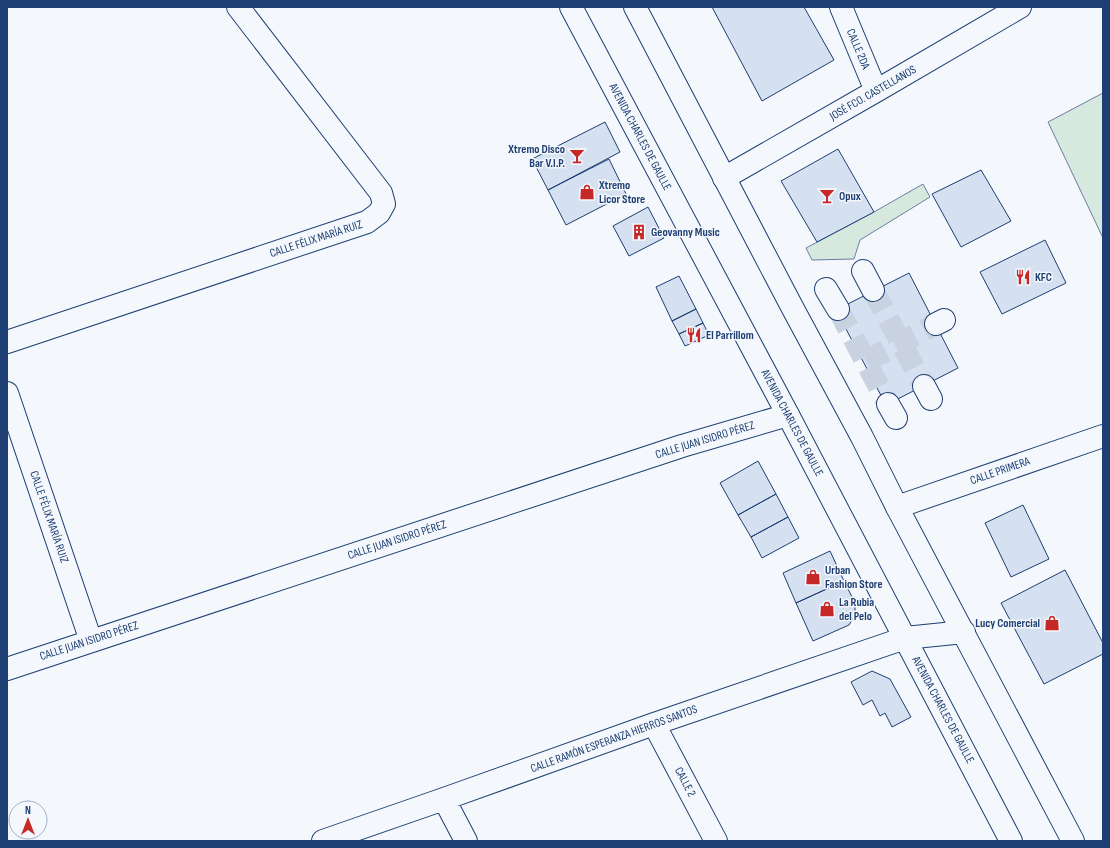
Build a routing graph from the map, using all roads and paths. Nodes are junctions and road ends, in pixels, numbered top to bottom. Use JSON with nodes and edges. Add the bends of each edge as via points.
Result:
{"nodes":[{"id":1,"x":238,"y":7,"type":"edge"},
{"id":2,"x":571,"y":7,"type":"edge"},
{"id":3,"x":635,"y":7,"type":"edge"},
{"id":4,"x":841,"y":7,"type":"edge"},
{"id":5,"x":1020,"y":7,"type":"edge"},
{"id":6,"x":876,"y":91,"type":"junction"},
{"id":7,"x":724,"y":178,"type":"junction"},
{"id":8,"x":863,"y":271,"type":"dead end"},
{"id":9,"x":826,"y":289,"type":"dead end"},
{"id":10,"x":873,"y":290,"type":"tunnel mouth"},
{"id":11,"x":838,"y":309,"type":"tunnel mouth"},
{"id":12,"x":7,"y":342,"type":"edge"},
{"id":13,"x":7,"y":393,"type":"edge"},
{"id":14,"x":788,"y":415,"type":"junction"},
{"id":15,"x":1103,"y":436,"type":"edge"},
{"id":16,"x":897,"y":507,"type":"junction"},
{"id":17,"x":964,"y":632,"type":"junction"},
{"id":18,"x":905,"y":638,"type":"junction"},
{"id":19,"x":91,"y":640,"type":"junction"},
{"id":20,"x":7,"y":669,"type":"edge"},
{"id":21,"x":654,"y":724,"type":"junction"},
{"id":22,"x":444,"y":799,"type":"junction"},
{"id":23,"x":324,"y":841,"type":"edge"},
{"id":24,"x":466,"y":841,"type":"edge"},
{"id":25,"x":716,"y":841,"type":"edge"},
{"id":26,"x":1011,"y":841,"type":"edge"},
{"id":27,"x":1073,"y":841,"type":"edge"}],
"edges":[{"from":1,"to":12,"type":"street","name":"CALLE FÉLIX MARÍA RUIZ","via":[[381,193],[384,204],[379,212],[367,222]]},
{"from":2,"to":14,"type":"street","name":"AVENIDA CHARLES DE GAULLE"},
{"from":3,"to":7,"type":"street"},
{"from":4,"to":6,"type":"street","name":"CALLE 2DA"},
{"from":5,"to":6,"type":"street","name":"JOSÉ FCO. CASTELLANOS"},
{"from":6,"to":7,"type":"street","name":"JOSÉ FCO. CASTELLANOS"},
{"from":7,"to":16,"type":"street"},
{"from":8,"to":10,"type":"street"},
{"from":9,"to":11,"type":"street"},
{"from":13,"to":19,"type":"street","name":"CALLE FÉLIX MARÍA RUIZ"},
{"from":14,"to":18,"type":"street","name":"AVENIDA CHARLES DE GAULLE"},
{"from":14,"to":19,"type":"street","name":"CALLE JUAN ISIDRO PÉREZ","via":[[682,446]]},
{"from":15,"to":16,"type":"street","name":"CALLE PRIMERA"},
{"from":16,"to":17,"type":"street"},
{"from":17,"to":18,"type":"street","name":"CALLE RAMÓN ESPERANZA HIERROS SANTOS"},
{"from":17,"to":27,"type":"street"},
{"from":18,"to":21,"type":"street","name":"CALLE RAMÓN ESPERANZA HIERROS SANTOS"},
{"from":18,"to":26,"type":"street","name":"AVENIDA CHARLES DE GAULLE"},
{"from":19,"to":20,"type":"street","name":"CALLE JUAN ISIDRO PÉREZ"},
{"from":21,"to":22,"type":"street","name":"CALLE RAMÓN ESPERANZA HIERROS SANTOS"},
{"from":21,"to":25,"type":"street","name":"CALLE 2"},
{"from":22,"to":23,"type":"street","name":"CALLE RAMÓN ESPERANZA HIERROS SANTOS"},
{"from":22,"to":24,"type":"street"}]}
